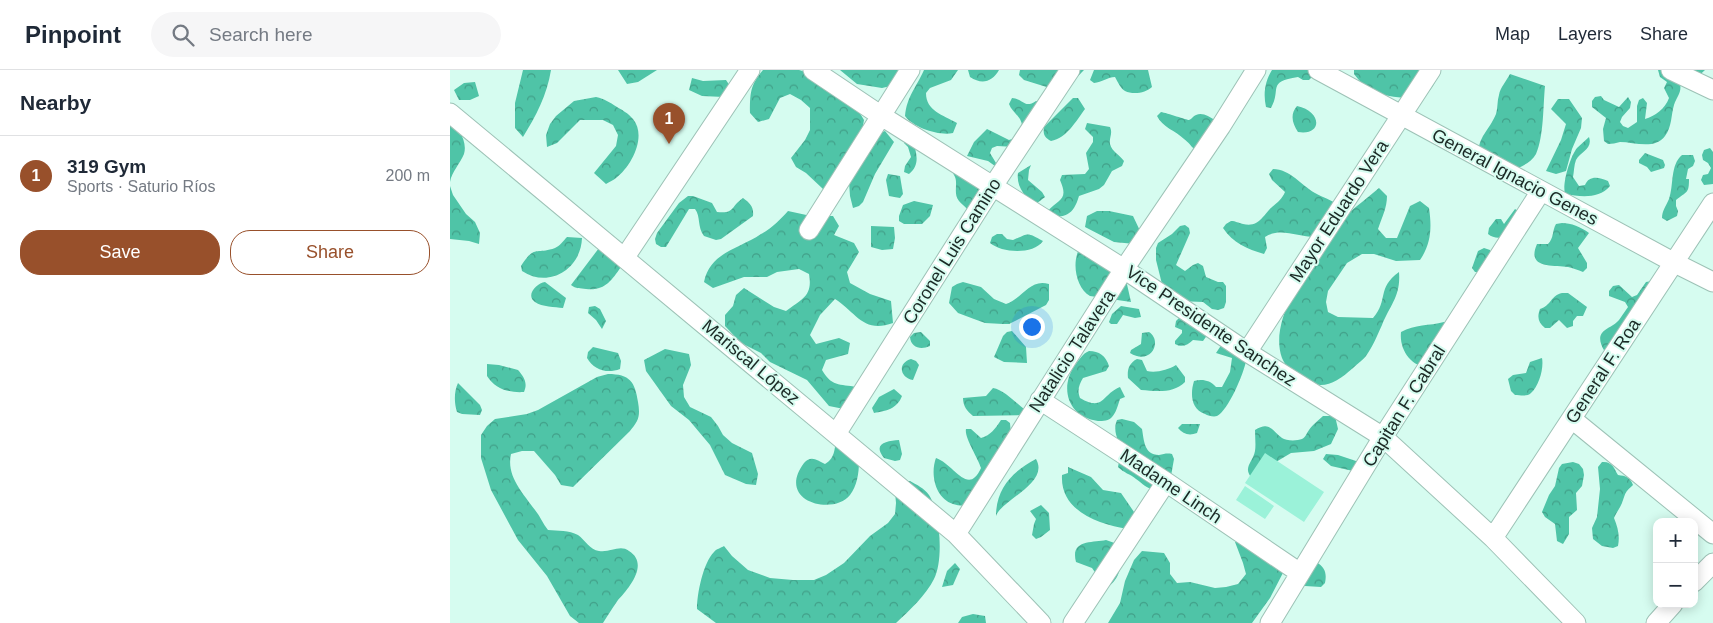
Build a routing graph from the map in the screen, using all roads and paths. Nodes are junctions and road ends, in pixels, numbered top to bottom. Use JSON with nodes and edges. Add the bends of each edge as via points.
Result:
{"nodes":[{"id":1,"x":750,"y":70,"type":"edge"},
{"id":2,"x":813,"y":70,"type":"edge"},
{"id":3,"x":910,"y":70,"type":"edge"},
{"id":4,"x":1070,"y":70,"type":"edge"},
{"id":5,"x":1256,"y":70,"type":"edge"},
{"id":6,"x":1318,"y":70,"type":"edge"},
{"id":7,"x":1431,"y":70,"type":"edge"},
{"id":8,"x":1671,"y":70,"type":"edge"},
{"id":9,"x":1713,"y":90,"type":"edge"},
{"id":10,"x":450,"y":113,"type":"edge"},
{"id":11,"x":880,"y":115,"type":"junction"},
{"id":12,"x":1402,"y":116,"type":"junction"},
{"id":13,"x":993,"y":186,"type":"junction"},
{"id":14,"x":1540,"y":191,"type":"junction"},
{"id":15,"x":1713,"y":203,"type":"edge"},
{"id":16,"x":809,"y":230,"type":"dead end"},
{"id":17,"x":625,"y":257,"type":"junction"},
{"id":18,"x":1673,"y":262,"type":"junction"},
{"id":19,"x":1124,"y":269,"type":"junction"},
{"id":20,"x":1713,"y":282,"type":"edge"},
{"id":21,"x":1247,"y":352,"type":"junction"},
{"id":22,"x":1040,"y":400,"type":"junction"},
{"id":23,"x":1572,"y":419,"type":"junction"},
{"id":24,"x":836,"y":434,"type":"junction"},
{"id":25,"x":1383,"y":437,"type":"junction"},
{"id":26,"x":1166,"y":482,"type":"junction"},
{"id":27,"x":956,"y":534,"type":"junction"},
{"id":28,"x":1713,"y":534,"type":"edge"},
{"id":29,"x":1493,"y":538,"type":"junction"},
{"id":30,"x":1713,"y":563,"type":"edge"},
{"id":31,"x":1300,"y":573,"type":"junction"},
{"id":32,"x":1698,"y":578,"type":"edge"},
{"id":33,"x":1669,"y":608,"type":"edge"},
{"id":34,"x":1040,"y":623,"type":"edge"},
{"id":35,"x":1073,"y":623,"type":"edge"},
{"id":36,"x":1270,"y":623,"type":"edge"},
{"id":37,"x":1576,"y":623,"type":"edge"},
{"id":38,"x":1656,"y":623,"type":"edge"}],
"edges":[{"from":1,"to":17,"type":"street"},
{"from":2,"to":11,"type":"street","name":"Vice Presidente Sanchez"},
{"from":3,"to":11,"type":"street"},
{"from":4,"to":13,"type":"street","name":"Coronel Luis Camino"},
{"from":5,"to":19,"type":"street","name":"Natalicio Talavera"},
{"from":6,"to":12,"type":"street","name":"General Ignacio Genes"},
{"from":7,"to":12,"type":"street","name":"Mayor Eduardo Vera"},
{"from":8,"to":9,"type":"street"},
{"from":10,"to":17,"type":"street","name":"Mariscal López"},
{"from":11,"to":13,"type":"street","name":"Vice Presidente Sanchez"},
{"from":11,"to":16,"type":"street"},
{"from":12,"to":14,"type":"street","name":"General Ignacio Genes"},
{"from":12,"to":21,"type":"street","name":"Mayor Eduardo Vera"},
{"from":13,"to":19,"type":"street","name":"Vice Presidente Sanchez"},
{"from":13,"to":24,"type":"street","name":"Coronel Luis Camino"},
{"from":14,"to":18,"type":"street","name":"General Ignacio Genes"},
{"from":14,"to":25,"type":"street","name":"Capitan F. Cabral"},
{"from":15,"to":18,"type":"street","name":"General F. Roa"},
{"from":17,"to":24,"type":"street","name":"Mariscal López"},
{"from":18,"to":20,"type":"street","name":"General Ignacio Genes"},
{"from":18,"to":23,"type":"street","name":"General F. Roa"},
{"from":19,"to":21,"type":"street","name":"Vice Presidente Sanchez"},
{"from":19,"to":22,"type":"street","name":"Natalicio Talavera"},
{"from":21,"to":25,"type":"street","name":"Vice Presidente Sanchez"},
{"from":22,"to":26,"type":"street","name":"Madame Linch"},
{"from":22,"to":27,"type":"street","name":"Natalicio Talavera"},
{"from":23,"to":28,"type":"street"},
{"from":23,"to":29,"type":"street","name":"General F. Roa"},
{"from":24,"to":27,"type":"street","name":"Mariscal López"},
{"from":25,"to":29,"type":"street","name":"Vice Presidente Sanchez"},
{"from":25,"to":31,"type":"street","name":"Capitan F. Cabral"},
{"from":26,"to":31,"type":"street","name":"Madame Linch"},
{"from":26,"to":35,"type":"street"},
{"from":27,"to":34,"type":"street","name":"Mariscal López"},
{"from":29,"to":37,"type":"street","name":"Vice Presidente Sanchez"},
{"from":30,"to":32,"type":"street"},
{"from":31,"to":36,"type":"street","name":"Capitan F. Cabral"},
{"from":33,"to":38,"type":"street"}]}
